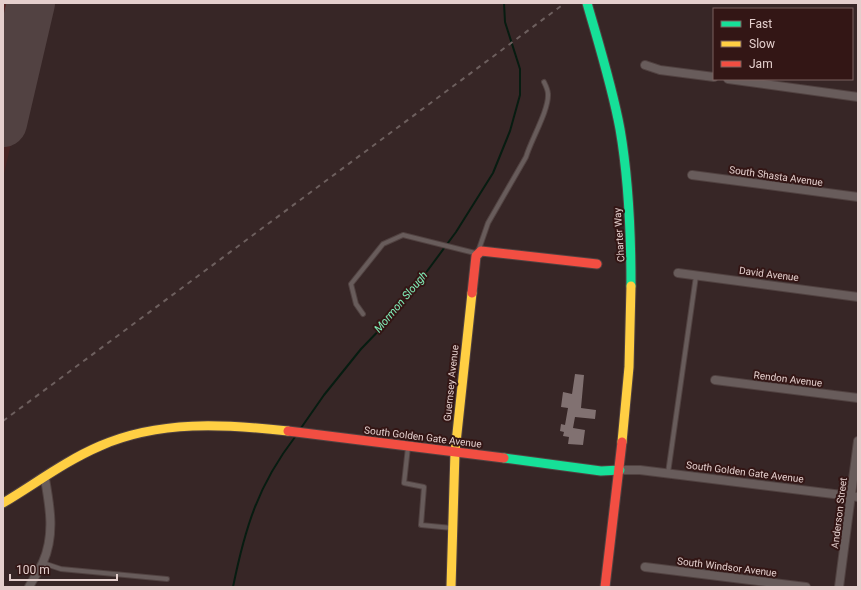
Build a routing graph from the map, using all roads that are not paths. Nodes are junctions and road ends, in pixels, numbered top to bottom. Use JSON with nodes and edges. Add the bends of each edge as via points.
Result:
{"nodes":[{"id":1,"x":588,"y":3,"type":"edge"},
{"id":2,"x":645,"y":65,"type":"dead end"},
{"id":3,"x":713,"y":77,"type":"edge"},
{"id":4,"x":735,"y":80,"type":"edge"},
{"id":5,"x":544,"y":82,"type":"dead end"},
{"id":6,"x":858,"y":97,"type":"edge"},
{"id":7,"x":692,"y":175,"type":"dead end"},
{"id":8,"x":858,"y":197,"type":"edge"},
{"id":9,"x":478,"y":253,"type":"junction"},
{"id":10,"x":597,"y":264,"type":"dead end"},
{"id":11,"x":678,"y":273,"type":"dead end"},
{"id":12,"x":696,"y":276,"type":"junction"},
{"id":13,"x":858,"y":297,"type":"edge"},
{"id":14,"x":363,"y":314,"type":"dead end"},
{"id":15,"x":715,"y":380,"type":"dead end"},
{"id":16,"x":858,"y":398,"type":"edge"},
{"id":17,"x":858,"y":441,"type":"edge"},
{"id":18,"x":408,"y":446,"type":"junction"},
{"id":19,"x":455,"y":452,"type":"junction"},
{"id":20,"x":620,"y":470,"type":"junction"},
{"id":21,"x":668,"y":474,"type":"junction"},
{"id":22,"x":45,"y":479,"type":"junction"},
{"id":23,"x":854,"y":497,"type":"edge"},
{"id":24,"x":3,"y":503,"type":"edge"},
{"id":25,"x":452,"y":528,"type":"junction"},
{"id":26,"x":42,"y":563,"type":"junction"},
{"id":27,"x":645,"y":567,"type":"dead end"},
{"id":28,"x":168,"y":579,"type":"dead end"},
{"id":29,"x":29,"y":587,"type":"edge"},
{"id":30,"x":451,"y":587,"type":"edge"},
{"id":31,"x":604,"y":587,"type":"edge"},
{"id":32,"x":806,"y":587,"type":"edge"},
{"id":33,"x":839,"y":587,"type":"edge"}],
"edges":[{"from":1,"to":20,"type":"street","name":"Charter Way","via":[[623,147],[632,248],[632,310]]},
{"from":2,"to":3,"type":"street","via":[[660,70]]},
{"from":4,"to":6,"type":"street"},
{"from":5,"to":9,"type":"lane","via":[[548,95],[526,158],[488,224]]},
{"from":7,"to":8,"type":"street","name":"South Shasta Avenue"},
{"from":9,"to":10,"type":"street","via":[[486,251]]},
{"from":9,"to":14,"type":"lane","via":[[403,235],[384,244],[350,284],[356,304]]},
{"from":9,"to":19,"type":"street","name":"Guernsey Avenue","via":[[473,276]]},
{"from":11,"to":12,"type":"street","name":"David Avenue"},
{"from":12,"to":13,"type":"street","name":"David Avenue"},
{"from":12,"to":21,"type":"lane"},
{"from":15,"to":16,"type":"street","name":"Rendon Avenue"},
{"from":17,"to":23,"type":"street","name":"Anderson Street"},
{"from":18,"to":19,"type":"street","name":"South Golden Gate Avenue"},
{"from":18,"to":22,"type":"street","name":"South Golden Gate Avenue","via":[[272,429],[184,426],[134,434],[105,443],[84,453]]},
{"from":18,"to":25,"type":"lane","via":[[404,483],[424,487],[421,525]]},
{"from":19,"to":20,"type":"street","name":"South Golden Gate Avenue","via":[[601,471]]},
{"from":19,"to":25,"type":"street","name":"Guernsey Avenue"},
{"from":20,"to":21,"type":"street","name":"South Golden Gate Avenue"},
{"from":20,"to":31,"type":"street","name":"Charter Way"},
{"from":21,"to":23,"type":"street","name":"South Golden Gate Avenue"},
{"from":22,"to":24,"type":"street","name":"South Golden Gate Avenue"},
{"from":22,"to":26,"type":"street","via":[[51,531]]},
{"from":23,"to":33,"type":"street","name":"Anderson Street"},
{"from":25,"to":30,"type":"street","name":"Guernsey Avenue"},
{"from":26,"to":28,"type":"lane","via":[[61,569]]},
{"from":26,"to":29,"type":"street"},
{"from":27,"to":32,"type":"street","name":"South Windsor Avenue"}]}
